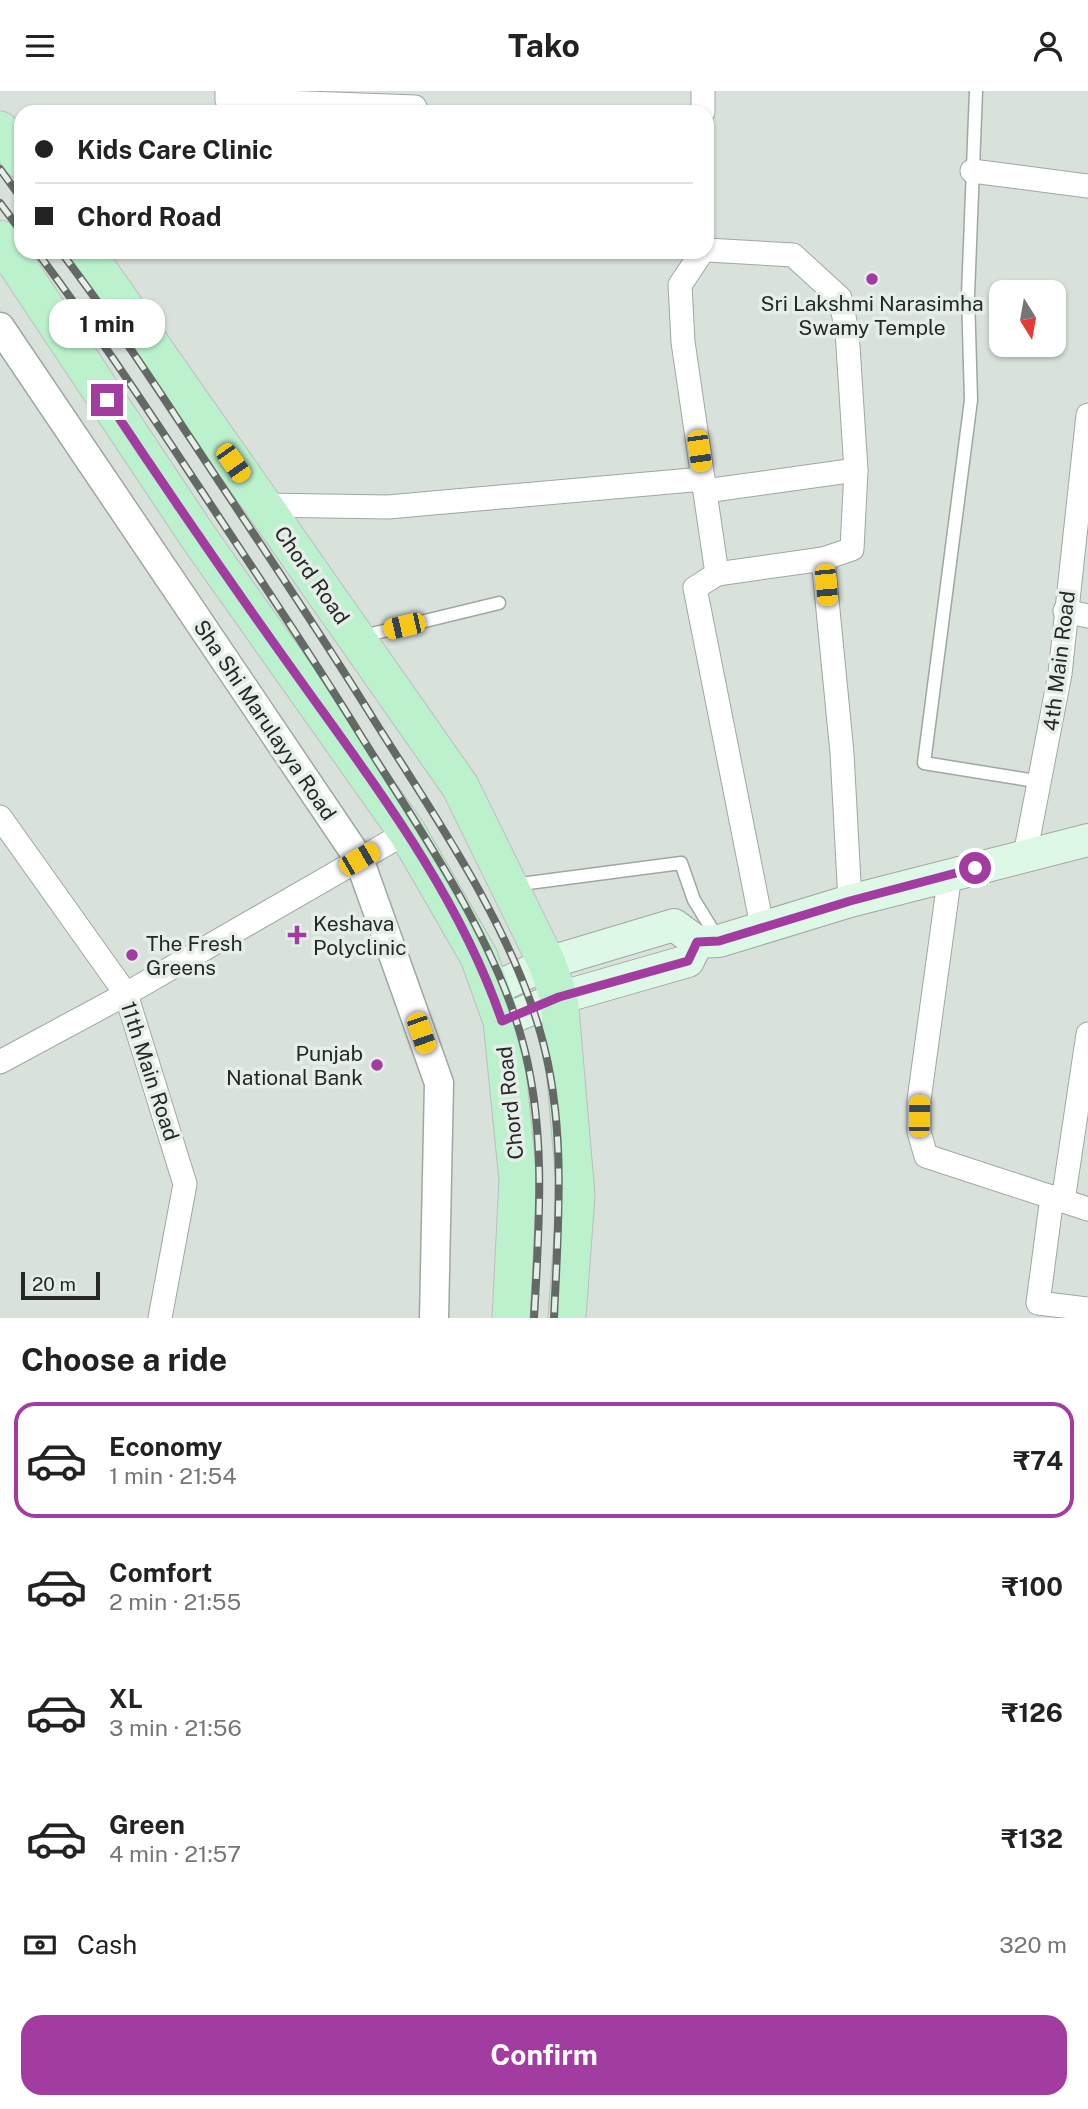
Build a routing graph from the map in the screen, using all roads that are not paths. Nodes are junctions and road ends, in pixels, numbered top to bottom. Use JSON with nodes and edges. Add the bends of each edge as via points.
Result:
{"nodes":[{"id":1,"x":227,"y":91,"type":"edge"},
{"id":2,"x":976,"y":91,"type":"edge"},
{"id":3,"x":361,"y":105,"type":"edge"},
{"id":4,"x":0,"y":130,"type":"edge"},
{"id":5,"x":14,"y":150,"type":"edge"},
{"id":6,"x":972,"y":171,"type":"junction"},
{"id":7,"x":1088,"y":186,"type":"edge"},
{"id":8,"x":0,"y":239,"type":"edge"},
{"id":9,"x":714,"y":250,"type":"edge"},
{"id":10,"x":91,"y":259,"type":"edge"},
{"id":11,"x":697,"y":259,"type":"edge"},
{"id":12,"x":0,"y":327,"type":"edge"},
{"id":13,"x":1088,"y":415,"type":"edge"},
{"id":14,"x":1086,"y":458,"type":"edge"},
{"id":15,"x":856,"y":470,"type":"junction"},
{"id":16,"x":704,"y":485,"type":"junction"},
{"id":17,"x":263,"y":505,"type":"junction"},
{"id":18,"x":823,"y":559,"type":"junction"},
{"id":19,"x":717,"y":574,"type":"junction"},
{"id":20,"x":499,"y":603,"type":"dead end"},
{"id":21,"x":1065,"y":611,"type":"junction"},
{"id":22,"x":1088,"y":616,"type":"edge"},
{"id":23,"x":356,"y":638,"type":"junction"},
{"id":24,"x":1042,"y":782,"type":"junction"},
{"id":25,"x":0,"y":817,"type":"edge"},
{"id":26,"x":407,"y":832,"type":"junction"},
{"id":27,"x":1088,"y":840,"type":"edge"},
{"id":28,"x":1025,"y":855,"type":"junction"},
{"id":29,"x":359,"y":859,"type":"junction"},
{"id":30,"x":950,"y":874,"type":"junction"},
{"id":31,"x":509,"y":886,"type":"junction"},
{"id":32,"x":850,"y":901,"type":"junction"},
{"id":33,"x":762,"y":926,"type":"junction"},
{"id":34,"x":708,"y":941,"type":"junction"},
{"id":35,"x":547,"y":963,"type":"junction"},
{"id":36,"x":126,"y":994,"type":"junction"},
{"id":37,"x":559,"y":997,"type":"junction"},
{"id":38,"x":497,"y":1006,"type":"junction"},
{"id":39,"x":1088,"y":1034,"type":"edge"},
{"id":40,"x":0,"y":1062,"type":"edge"},
{"id":41,"x":1058,"y":1199,"type":"junction"},
{"id":42,"x":1088,"y":1209,"type":"edge"},
{"id":43,"x":1088,"y":1309,"type":"edge"},
{"id":44,"x":160,"y":1318,"type":"edge"},
{"id":45,"x":434,"y":1318,"type":"edge"},
{"id":46,"x":511,"y":1318,"type":"edge"},
{"id":47,"x":567,"y":1318,"type":"edge"}],
"edges":[{"from":1,"to":3,"type":"street","via":[[227,100]]},
{"from":2,"to":6,"type":"lane"},
{"from":4,"to":5,"type":"main road"},
{"from":6,"to":7,"type":"street"},
{"from":6,"to":24,"type":"lane","via":[[971,400],[924,763]]},
{"from":8,"to":26,"type":"main road","name":"Chord Road","via":[[199,538]]},
{"from":9,"to":15,"type":"street","via":[[793,255],[840,298],[847,331]]},
{"from":10,"to":17,"type":"main road","name":"Chord Road"},
{"from":11,"to":16,"type":"street","via":[[680,285],[683,342]]},
{"from":12,"to":29,"type":"street","name":"Sha Shi Marulayya Road"},
{"from":13,"to":14,"type":"street","name":"4th Main Road"},
{"from":14,"to":21,"type":"street","name":"4th Main Road"},
{"from":15,"to":16,"type":"street"},
{"from":15,"to":18,"type":"street","via":[[852,549]]},
{"from":16,"to":17,"type":"street","via":[[388,507]]},
{"from":16,"to":19,"type":"street"},
{"from":17,"to":23,"type":"main road","name":"Chord Road"},
{"from":18,"to":19,"type":"street"},
{"from":18,"to":32,"type":"street","via":[[842,753]]},
{"from":19,"to":33,"type":"street","via":[[695,588]]},
{"from":20,"to":23,"type":"lane"},
{"from":21,"to":22,"type":"street"},
{"from":21,"to":24,"type":"street","name":"4th Main Road"},
{"from":23,"to":31,"type":"main road","name":"Chord Road","via":[[460,786]]},
{"from":24,"to":28,"type":"street","name":"4th Main Road"},
{"from":25,"to":36,"type":"street","name":"11th Main Road"},
{"from":26,"to":29,"type":"street"},
{"from":26,"to":38,"type":"main road","name":"Chord Road","via":[[479,957]]},
{"from":27,"to":28,"type":"main road"},
{"from":28,"to":30,"type":"main road"},
{"from":29,"to":36,"type":"street"},
{"from":29,"to":45,"type":"street","name":"Sha Shi Marulayya Road","via":[[439,1083]]},
{"from":30,"to":32,"type":"main road"},
{"from":30,"to":41,"type":"street","via":[[919,1100],[919,1132],[926,1156]]},
{"from":31,"to":34,"type":"lane","via":[[681,863]]},
{"from":31,"to":35,"type":"main road","name":"Chord Road"},
{"from":32,"to":33,"type":"main road"},
{"from":33,"to":34,"type":"main road"},
{"from":34,"to":35,"type":"main road","via":[[674,925]]},
{"from":34,"to":37,"type":"main road","via":[[688,961]]},
{"from":35,"to":37,"type":"main road","name":"Chord Road"},
{"from":35,"to":38,"type":"main road"},
{"from":36,"to":40,"type":"street"},
{"from":36,"to":44,"type":"street","name":"11th Main Road","via":[[185,1184]]},
{"from":37,"to":38,"type":"main road"},
{"from":37,"to":47,"type":"main road","name":"Chord Road","via":[[576,1195]]},
{"from":38,"to":46,"type":"main road","name":"Chord Road","via":[[518,1180]]},
{"from":39,"to":41,"type":"street"},
{"from":41,"to":42,"type":"street"},
{"from":41,"to":43,"type":"street","via":[[1038,1303]]}]}
